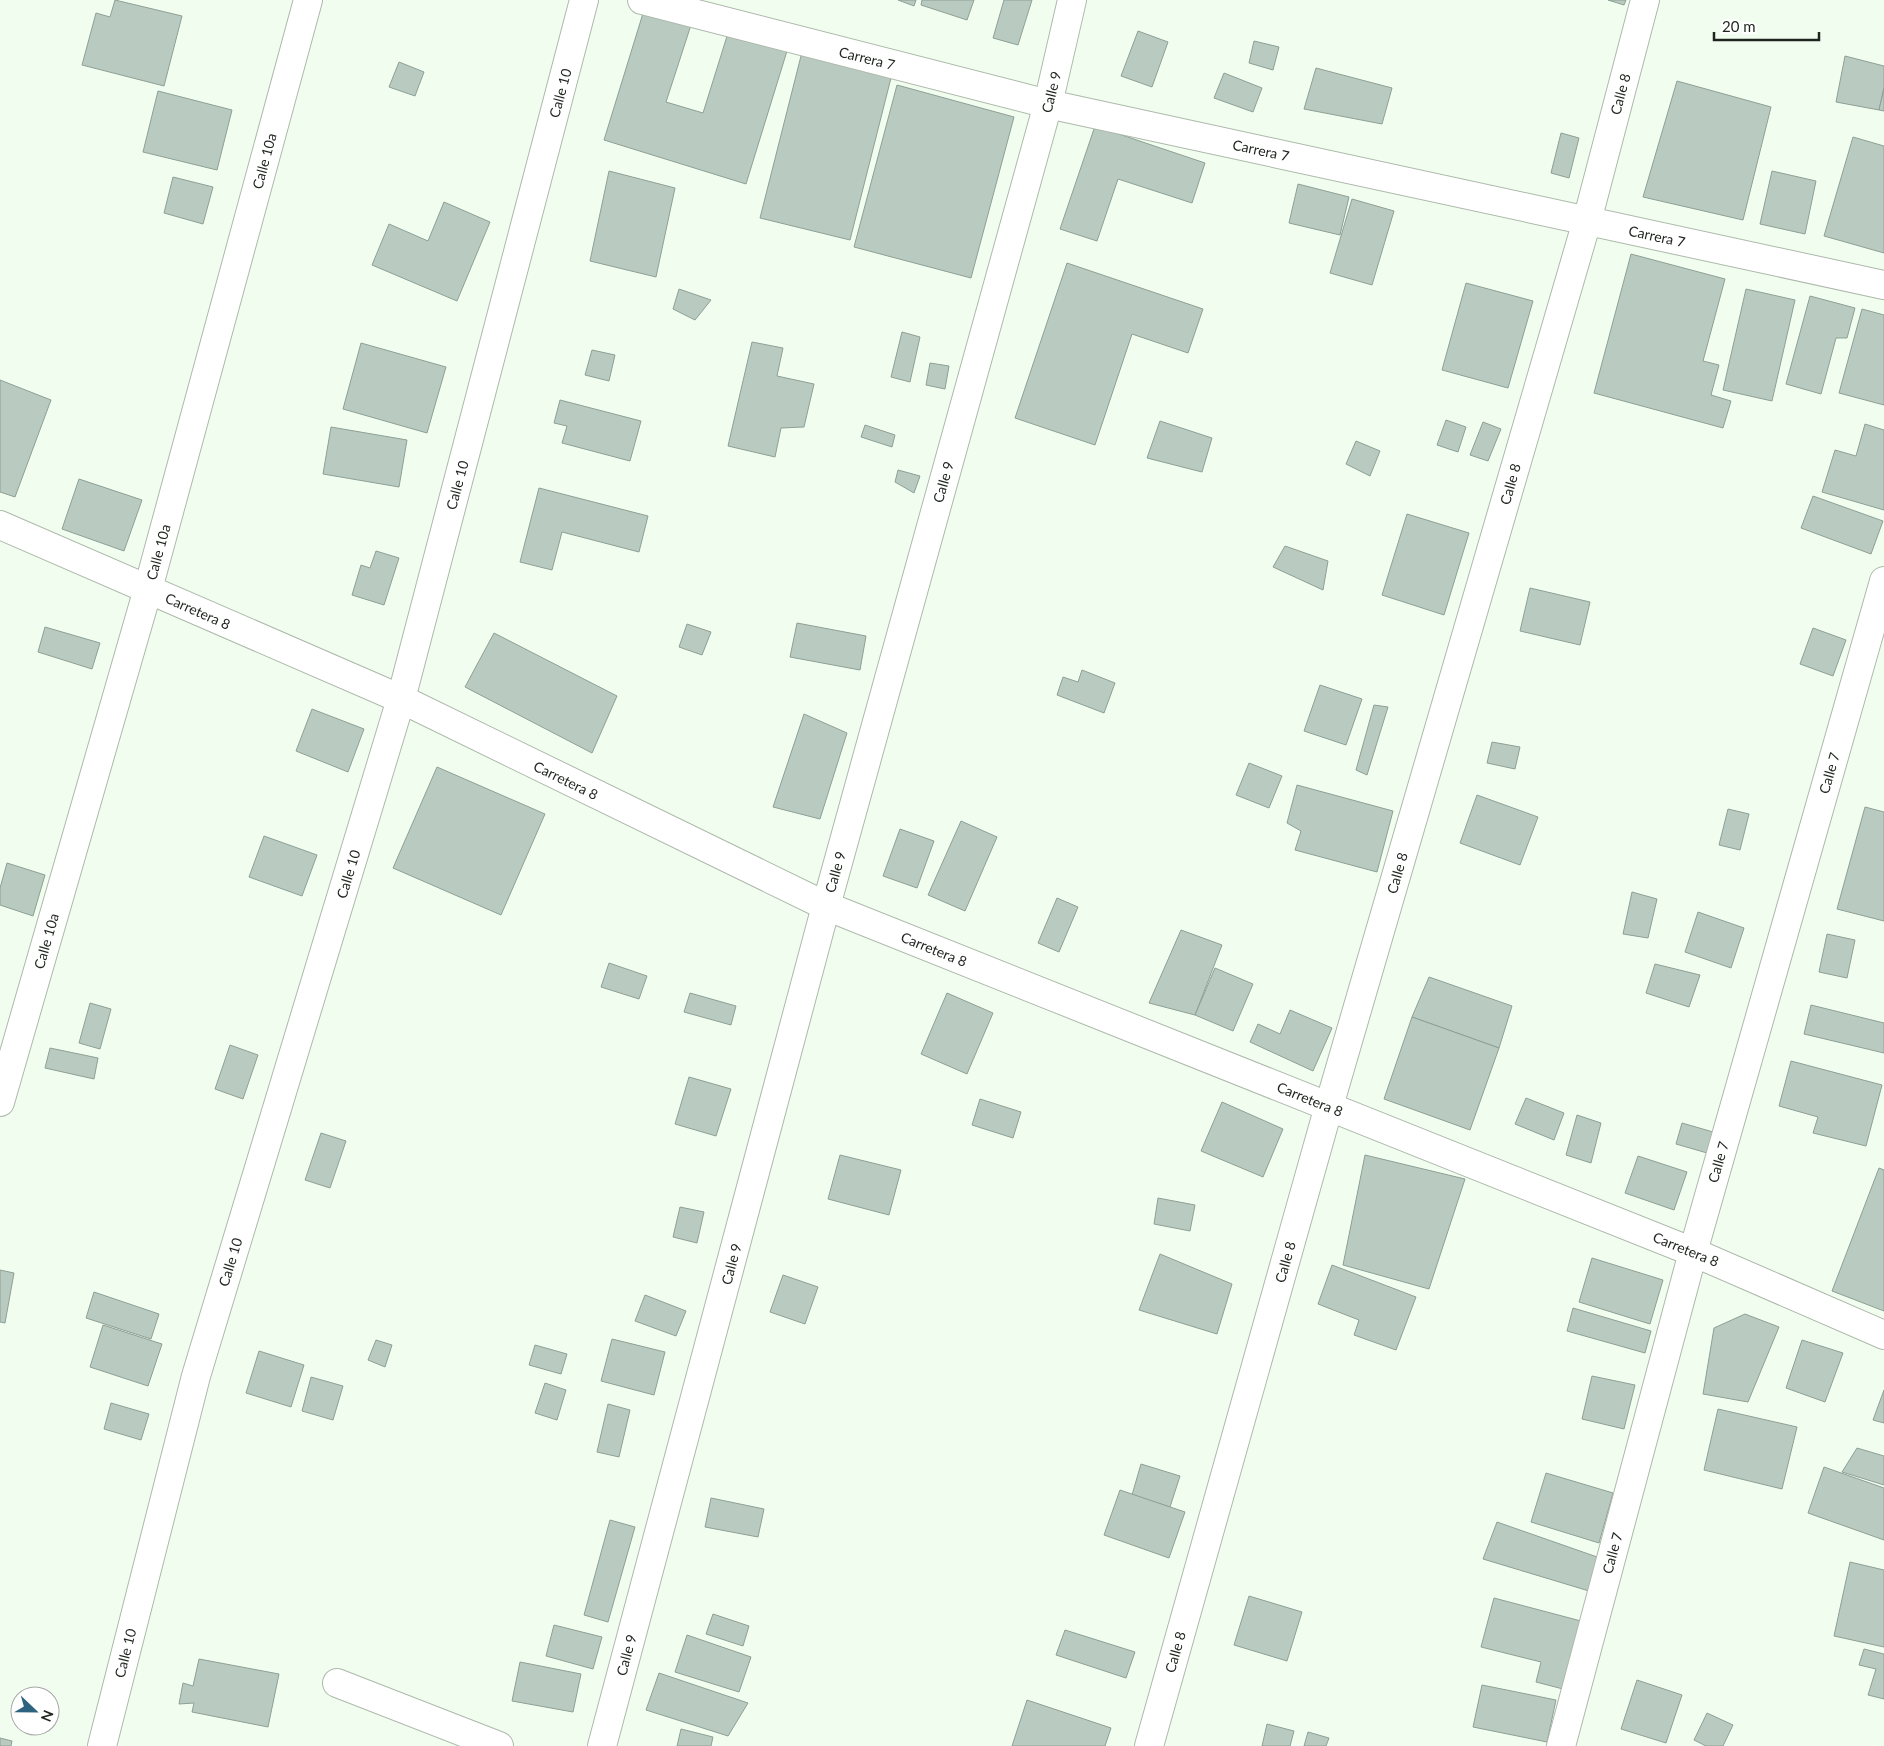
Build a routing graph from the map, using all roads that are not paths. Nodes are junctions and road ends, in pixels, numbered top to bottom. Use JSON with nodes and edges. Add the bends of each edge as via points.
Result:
{"nodes":[{"id":1,"x":308,"y":0,"type":"edge"},
{"id":2,"x":584,"y":0,"type":"edge"},
{"id":3,"x":642,"y":0,"type":"edge"},
{"id":4,"x":1072,"y":0,"type":"edge"},
{"id":5,"x":1644,"y":0,"type":"edge"},
{"id":6,"x":1048,"y":104,"type":"junction"},
{"id":7,"x":1586,"y":221,"type":"junction"},
{"id":8,"x":1884,"y":285,"type":"edge"},
{"id":9,"x":0,"y":525,"type":"edge"},
{"id":10,"x":1884,"y":581,"type":"edge"},
{"id":11,"x":148,"y":589,"type":"junction"},
{"id":12,"x":401,"y":699,"type":"junction"},
{"id":13,"x":826,"y":906,"type":"junction"},
{"id":14,"x":0,"y":1102,"type":"edge"},
{"id":15,"x":1329,"y":1106,"type":"junction"},
{"id":16,"x":1693,"y":1252,"type":"junction"},
{"id":17,"x":1884,"y":1335,"type":"edge"},
{"id":18,"x":337,"y":1683,"type":"dead end"},
{"id":19,"x":102,"y":1746,"type":"edge"},
{"id":20,"x":499,"y":1746,"type":"edge"},
{"id":21,"x":602,"y":1746,"type":"edge"},
{"id":22,"x":1149,"y":1746,"type":"edge"},
{"id":23,"x":1561,"y":1746,"type":"edge"}],
"edges":[{"from":1,"to":11,"type":"street","name":"Calle 10a"},
{"from":2,"to":12,"type":"street","name":"Calle 10"},
{"from":3,"to":6,"type":"street","name":"Carrera 7"},
{"from":4,"to":6,"type":"street","name":"Calle 9"},
{"from":5,"to":7,"type":"street","name":"Calle 8"},
{"from":6,"to":7,"type":"street","name":"Carrera 7"},
{"from":6,"to":13,"type":"street","name":"Calle 9"},
{"from":7,"to":8,"type":"street","name":"Carrera 7"},
{"from":7,"to":15,"type":"street","name":"Calle 8"},
{"from":9,"to":11,"type":"street","name":"Carretera 8"},
{"from":10,"to":16,"type":"street","name":"Calle 7"},
{"from":11,"to":12,"type":"street","name":"Carretera 8"},
{"from":11,"to":14,"type":"street","name":"Calle 10a"},
{"from":12,"to":13,"type":"street","name":"Carretera 8"},
{"from":12,"to":19,"type":"street","name":"Calle 10","via":[[196,1376]]},
{"from":13,"to":15,"type":"street","name":"Carretera 8"},
{"from":13,"to":21,"type":"street","name":"Calle 9"},
{"from":15,"to":16,"type":"street","name":"Carretera 8"},
{"from":15,"to":22,"type":"street","name":"Calle 8"},
{"from":16,"to":17,"type":"street","name":"Carretera 8"},
{"from":16,"to":23,"type":"street","name":"Calle 7"},
{"from":18,"to":20,"type":"street"}]}
